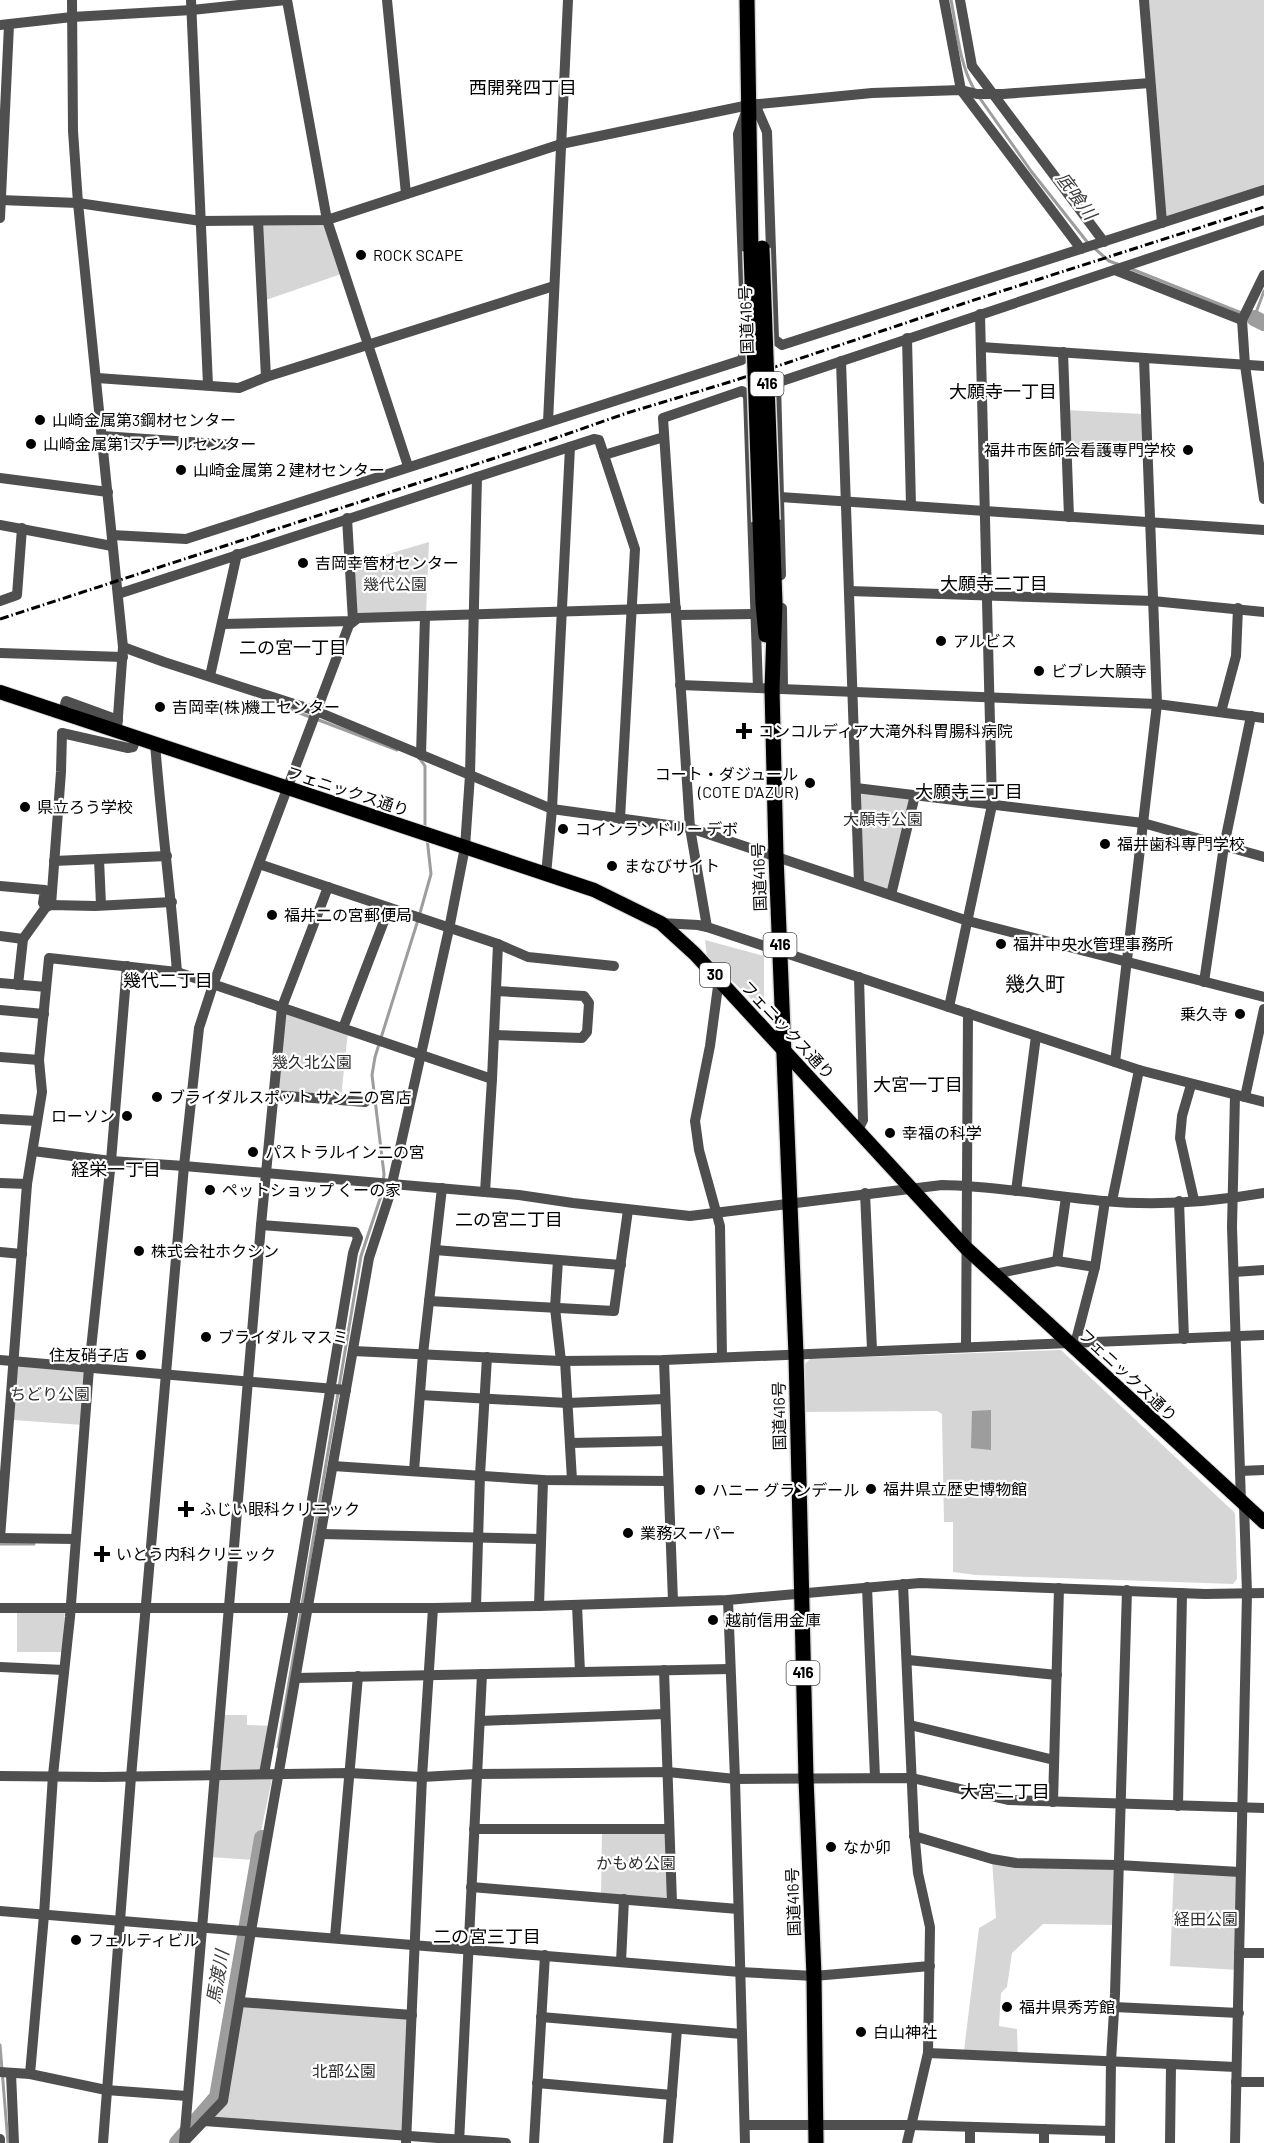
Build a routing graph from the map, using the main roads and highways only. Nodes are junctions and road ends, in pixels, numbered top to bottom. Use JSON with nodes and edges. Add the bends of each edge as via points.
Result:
{"nodes":[{"id":1,"x":747,"y":0,"type":"edge"},
{"id":2,"x":0,"y":692,"type":"edge"},
{"id":3,"x":785,"y":1050,"type":"junction"},
{"id":4,"x":1264,"y":1522,"type":"edge"},
{"id":5,"x":816,"y":2143,"type":"edge"}],
"edges":[{"from":1,"to":3,"type":"highway","name":"国道416号","number":"416","bridge":true,"via":[[766,521],[763,604],[771,688]]},
{"from":2,"to":3,"type":"main road","name":"フェニックス通り","number":"30","via":[[117,725],[136,737],[607,896],[661,923],[720,979]]},
{"from":3,"to":4,"type":"main road","name":"フェニックス通り","number":"30","via":[[966,1248]]},
{"from":3,"to":5,"type":"highway","name":"国道416号","number":"416"}]}
